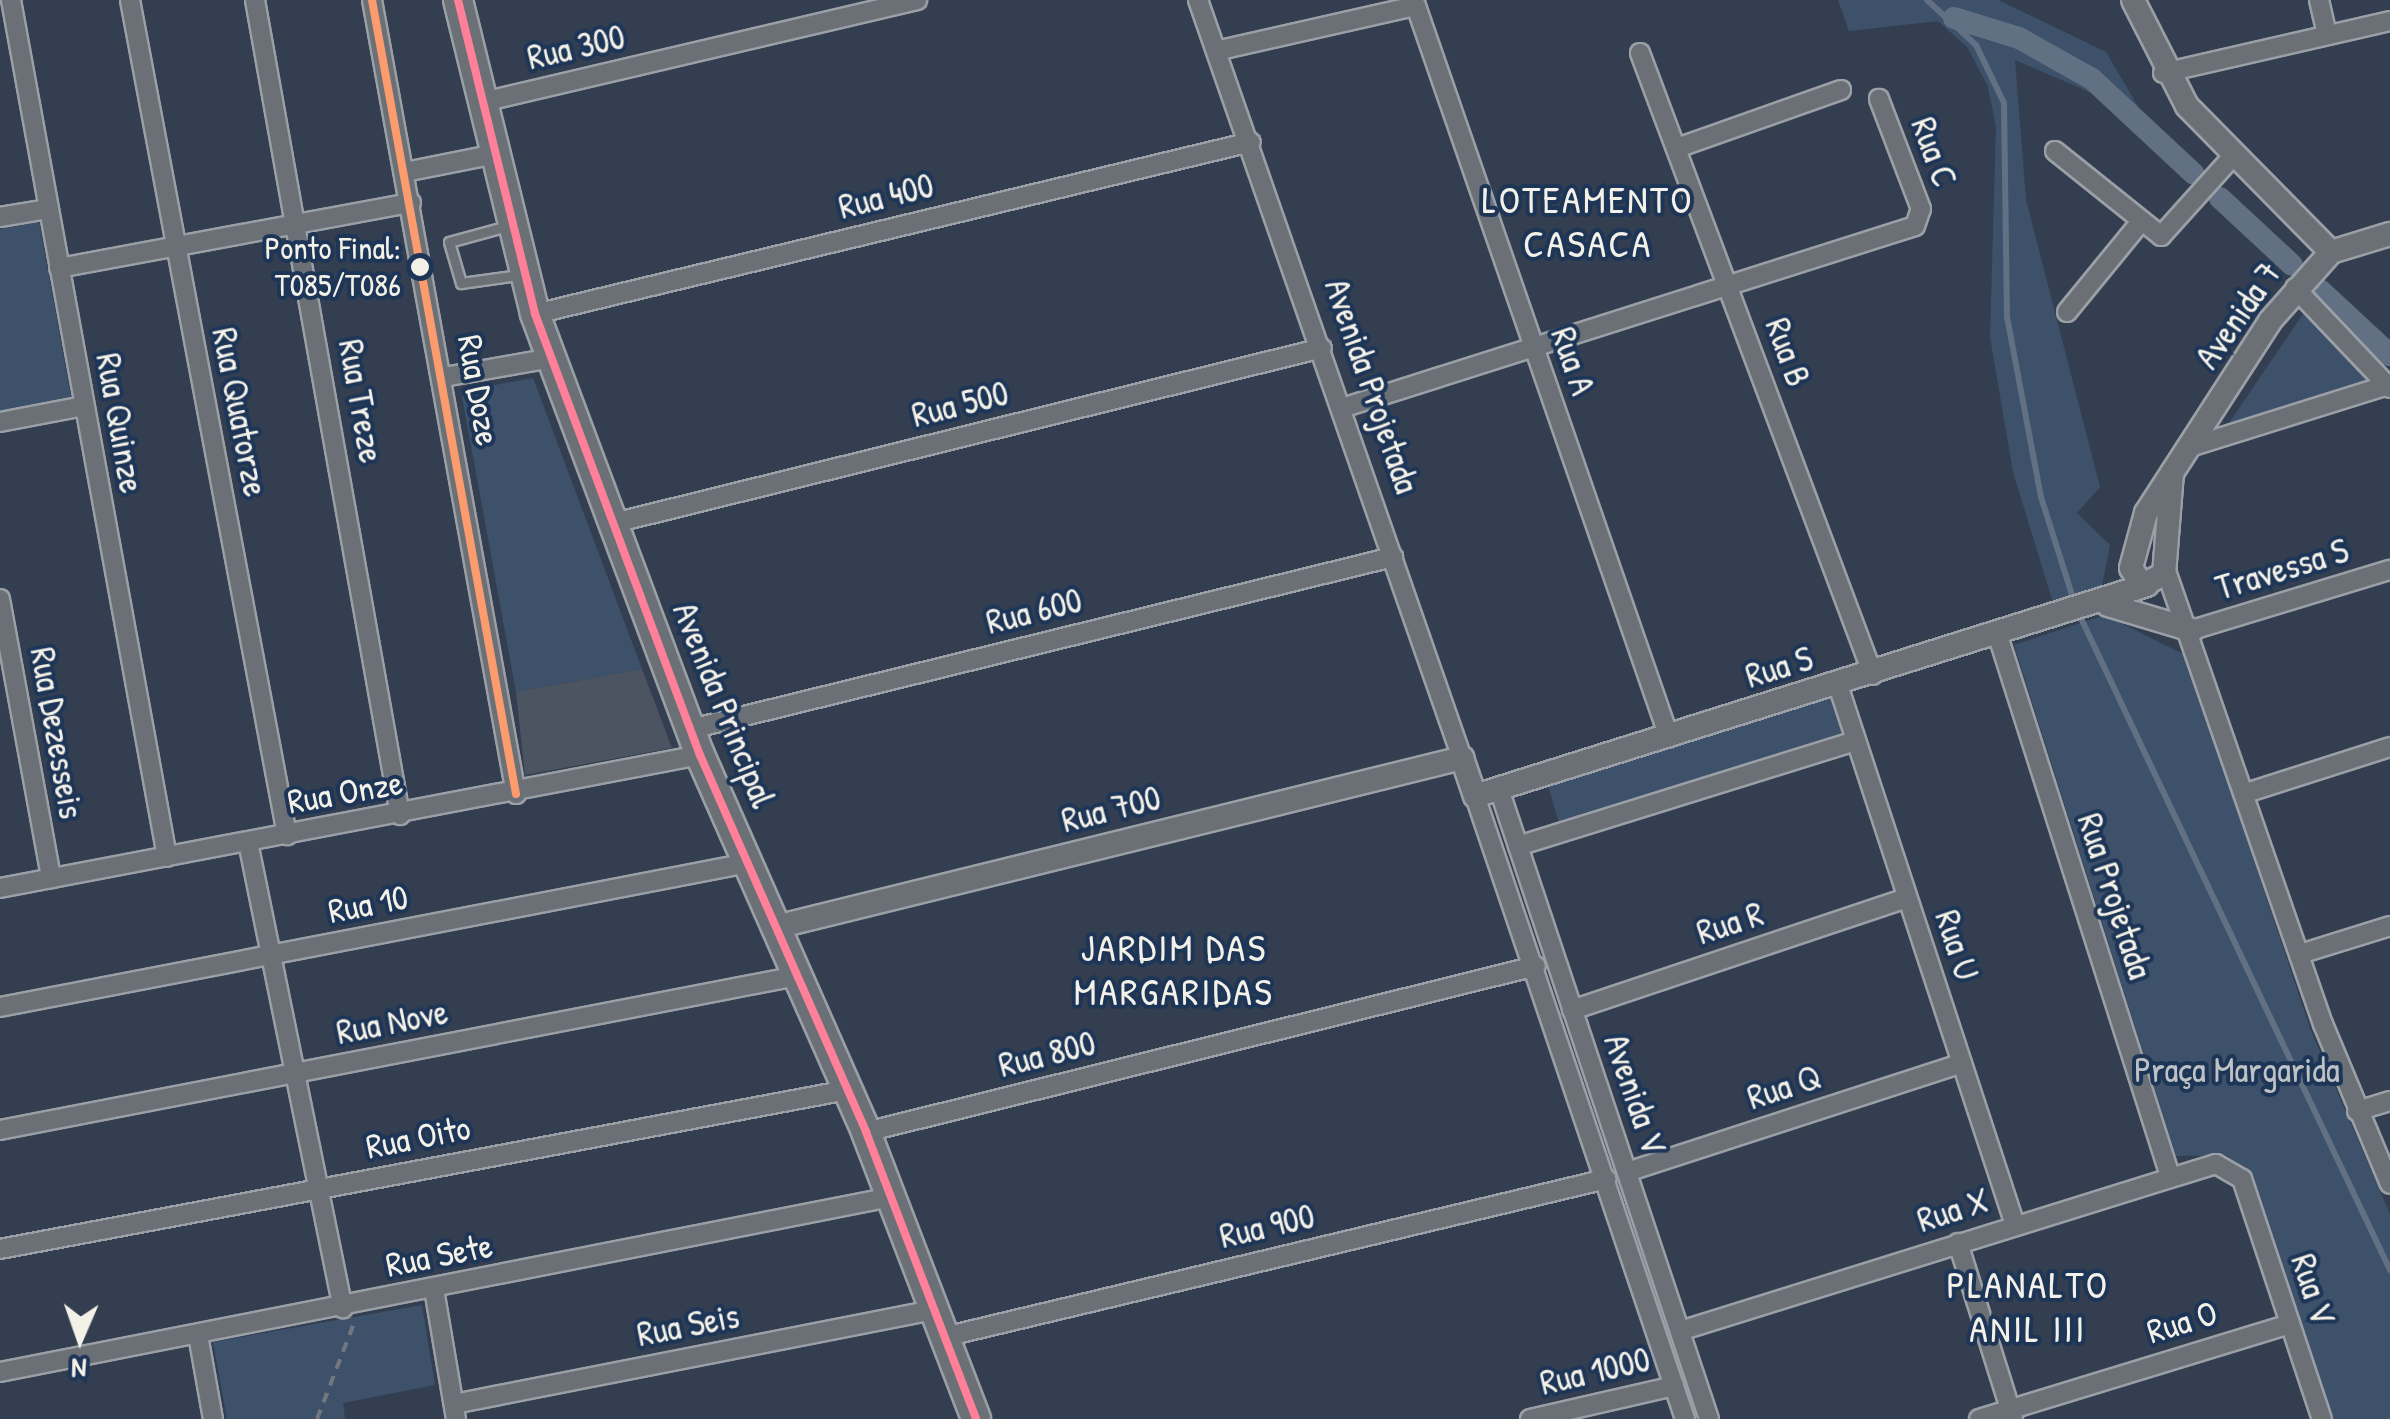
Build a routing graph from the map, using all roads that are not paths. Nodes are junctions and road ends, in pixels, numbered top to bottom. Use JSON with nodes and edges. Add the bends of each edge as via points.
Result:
{"nodes":[{"id":1,"x":11,"y":0,"type":"edge"},
{"id":2,"x":130,"y":0,"type":"edge"},
{"id":3,"x":256,"y":0,"type":"edge"},
{"id":4,"x":372,"y":0,"type":"edge"},
{"id":5,"x":458,"y":0,"type":"edge"},
{"id":6,"x":917,"y":0,"type":"edge"},
{"id":7,"x":1198,"y":0,"type":"edge"},
{"id":8,"x":2133,"y":0,"type":"edge"},
{"id":9,"x":2319,"y":0,"type":"edge"},
{"id":10,"x":2390,"y":21,"type":"edge"},
{"id":11,"x":2327,"y":35,"type":"junction"},
{"id":12,"x":1220,"y":50,"type":"junction"},
{"id":13,"x":1640,"y":53,"type":"dead end"},
{"id":14,"x":2163,"y":73,"type":"junction"},
{"id":15,"x":1841,"y":90,"type":"dead end"},
{"id":16,"x":1879,"y":99,"type":"dead end"},
{"id":17,"x":483,"y":102,"type":"junction"},
{"id":18,"x":1251,"y":142,"type":"junction"},
{"id":19,"x":1676,"y":148,"type":"junction"},
{"id":20,"x":2055,"y":151,"type":"dead end"},
{"id":21,"x":496,"y":154,"type":"junction"},
{"id":22,"x":2234,"y":155,"type":"junction"},
{"id":23,"x":405,"y":172,"type":"junction"},
{"id":24,"x":411,"y":203,"type":"junction"},
{"id":25,"x":48,"y":208,"type":"junction"},
{"id":26,"x":0,"y":218,"type":"edge"},
{"id":27,"x":297,"y":224,"type":"junction"},
{"id":28,"x":513,"y":224,"type":"junction"},
{"id":29,"x":2139,"y":224,"type":"junction"},
{"id":30,"x":2390,"y":234,"type":"edge"},
{"id":31,"x":175,"y":246,"type":"junction"},
{"id":32,"x":2331,"y":252,"type":"junction"},
{"id":33,"x":58,"y":268,"type":"junction"},
{"id":34,"x":526,"y":274,"type":"junction"},
{"id":35,"x":1729,"y":285,"type":"junction"},
{"id":36,"x":2295,"y":288,"type":"junction"},
{"id":37,"x":2067,"y":312,"type":"dead end"},
{"id":38,"x":536,"y":314,"type":"junction"},
{"id":39,"x":1534,"y":347,"type":"junction"},
{"id":40,"x":1322,"y":348,"type":"junction"},
{"id":41,"x":552,"y":358,"type":"junction"},
{"id":42,"x":444,"y":377,"type":"junction"},
{"id":43,"x":2389,"y":386,"type":"edge"},
{"id":44,"x":84,"y":406,"type":"junction"},
{"id":45,"x":1342,"y":408,"type":"junction"},
{"id":46,"x":0,"y":422,"type":"edge"},
{"id":47,"x":2190,"y":447,"type":"junction"},
{"id":48,"x":2172,"y":473,"type":"junction"},
{"id":49,"x":614,"y":522,"type":"junction"},
{"id":50,"x":1393,"y":557,"type":"junction"},
{"id":51,"x":2131,"y":565,"type":"junction"},
{"id":52,"x":2390,"y":570,"type":"edge"},
{"id":53,"x":2157,"y":575,"type":"junction"},
{"id":54,"x":0,"y":598,"type":"edge"},
{"id":55,"x":2099,"y":606,"type":"junction"},
{"id":56,"x":2192,"y":630,"type":"junction"},
{"id":57,"x":1998,"y":636,"type":"junction"},
{"id":58,"x":1873,"y":674,"type":"junction"},
{"id":59,"x":1838,"y":686,"type":"junction"},
{"id":60,"x":1669,"y":738,"type":"junction"},
{"id":61,"x":1856,"y":740,"type":"junction"},
{"id":62,"x":696,"y":742,"type":"junction"},
{"id":63,"x":2390,"y":747,"type":"edge"},
{"id":64,"x":1462,"y":758,"type":"junction"},
{"id":65,"x":1499,"y":790,"type":"junction"},
{"id":66,"x":2249,"y":792,"type":"junction"},
{"id":67,"x":516,"y":794,"type":"junction"},
{"id":68,"x":1475,"y":796,"type":"junction"},
{"id":69,"x":400,"y":814,"type":"junction"},
{"id":70,"x":287,"y":836,"type":"junction"},
{"id":71,"x":248,"y":842,"type":"junction"},
{"id":72,"x":1518,"y":846,"type":"junction"},
{"id":73,"x":167,"y":857,"type":"junction"},
{"id":74,"x":748,"y":863,"type":"junction"},
{"id":75,"x":51,"y":878,"type":"junction"},
{"id":76,"x":0,"y":888,"type":"edge"},
{"id":77,"x":1908,"y":898,"type":"junction"},
{"id":78,"x":2390,"y":926,"type":"edge"},
{"id":79,"x":776,"y":928,"type":"junction"},
{"id":80,"x":2300,"y":954,"type":"junction"},
{"id":81,"x":272,"y":956,"type":"junction"},
{"id":82,"x":1536,"y":966,"type":"junction"},
{"id":83,"x":797,"y":976,"type":"junction"},
{"id":84,"x":0,"y":1007,"type":"edge"},
{"id":85,"x":1572,"y":1010,"type":"junction"},
{"id":86,"x":1962,"y":1063,"type":"junction"},
{"id":87,"x":296,"y":1074,"type":"junction"},
{"id":88,"x":847,"y":1090,"type":"junction"},
{"id":89,"x":2390,"y":1101,"type":"edge"},
{"id":90,"x":2357,"y":1111,"type":"junction"},
{"id":91,"x":0,"y":1130,"type":"edge"},
{"id":92,"x":866,"y":1132,"type":"junction"},
{"id":93,"x":1626,"y":1172,"type":"junction"},
{"id":94,"x":2170,"y":1176,"type":"junction"},
{"id":95,"x":1606,"y":1178,"type":"junction"},
{"id":96,"x":2242,"y":1179,"type":"joint"},
{"id":97,"x":2390,"y":1184,"type":"edge"},
{"id":98,"x":319,"y":1189,"type":"junction"},
{"id":99,"x":891,"y":1198,"type":"junction"},
{"id":100,"x":2015,"y":1225,"type":"junction"},
{"id":101,"x":1958,"y":1243,"type":"junction"},
{"id":102,"x":0,"y":1249,"type":"edge"},
{"id":103,"x":434,"y":1290,"type":"junction"},
{"id":104,"x":351,"y":1306,"type":"junction"},
{"id":105,"x":934,"y":1310,"type":"junction"},
{"id":106,"x":2290,"y":1324,"type":"junction"},
{"id":107,"x":1680,"y":1330,"type":"junction"},
{"id":108,"x":198,"y":1335,"type":"junction"},
{"id":109,"x":944,"y":1337,"type":"junction"},
{"id":110,"x":0,"y":1372,"type":"edge"},
{"id":111,"x":1674,"y":1386,"type":"junction"},
{"id":112,"x":455,"y":1412,"type":"edge"},
{"id":113,"x":2012,"y":1414,"type":"edge"},
{"id":114,"x":213,"y":1419,"type":"edge"},
{"id":115,"x":976,"y":1419,"type":"edge"},
{"id":116,"x":1530,"y":1419,"type":"edge"},
{"id":117,"x":1685,"y":1419,"type":"edge"},
{"id":118,"x":1709,"y":1419,"type":"edge"},
{"id":119,"x":1979,"y":1419,"type":"edge"},
{"id":120,"x":2322,"y":1419,"type":"edge"}],
"edges":[{"from":1,"to":25,"type":"street","name":"Rua Quinze"},
{"from":2,"to":31,"type":"street","name":"Rua Quatorze"},
{"from":3,"to":27,"type":"street","name":"Rua Treze"},
{"from":4,"to":23,"type":"street","name":"Rua Doze"},
{"from":5,"to":17,"type":"main road","name":"Avenida Principal"},
{"from":6,"to":17,"type":"street","name":"Rua 300"},
{"from":7,"to":12,"type":"street","name":"Avenida Projetada"},
{"from":8,"to":14,"type":"street"},
{"from":9,"to":11,"type":"street"},
{"from":10,"to":11,"type":"street"},
{"from":11,"to":14,"type":"street"},
{"from":12,"to":18,"type":"street","name":"Avenida Projetada"},
{"from":12,"to":39,"type":"street","name":"Rua A","via":[[1416,6]]},
{"from":13,"to":19,"type":"street","name":"Rua B"},
{"from":14,"to":22,"type":"street"},
{"from":15,"to":19,"type":"street"},
{"from":16,"to":35,"type":"street","name":"Rua C","via":[[1922,210],[1914,226]]},
{"from":17,"to":21,"type":"main road","name":"Avenida Principal"},
{"from":18,"to":38,"type":"street","name":"Rua 400"},
{"from":18,"to":40,"type":"street","name":"Avenida Projetada"},
{"from":19,"to":35,"type":"street","name":"Rua B"},
{"from":20,"to":29,"type":"street"},
{"from":21,"to":23,"type":"street"},
{"from":21,"to":28,"type":"main road","name":"Avenida Principal"},
{"from":22,"to":29,"type":"street","via":[[2167,234]]},
{"from":22,"to":32,"type":"street"},
{"from":23,"to":24,"type":"street","name":"Rua Doze"},
{"from":24,"to":27,"type":"street"},
{"from":24,"to":42,"type":"street","name":"Rua Doze"},
{"from":25,"to":26,"type":"street"},
{"from":25,"to":33,"type":"street","name":"Rua Quinze"},
{"from":27,"to":31,"type":"street"},
{"from":27,"to":69,"type":"street","name":"Rua Treze"},
{"from":28,"to":34,"type":"main road","name":"Avenida Principal"},
{"from":28,"to":34,"type":"lane","via":[[450,238],[458,280],[468,286]]},
{"from":29,"to":37,"type":"street"},
{"from":30,"to":32,"type":"street","name":"Avenida 7"},
{"from":31,"to":33,"type":"street"},
{"from":31,"to":70,"type":"street","name":"Rua Quatorze"},
{"from":32,"to":36,"type":"street","name":"Avenida 7"},
{"from":33,"to":44,"type":"street","name":"Rua Quinze"},
{"from":34,"to":38,"type":"main road","name":"Avenida Principal"},
{"from":35,"to":39,"type":"street"},
{"from":35,"to":58,"type":"street","name":"Rua B"},
{"from":36,"to":43,"type":"street"},
{"from":36,"to":47,"type":"street","name":"Avenida 7"},
{"from":38,"to":41,"type":"main road","name":"Avenida Principal"},
{"from":39,"to":45,"type":"street"},
{"from":39,"to":60,"type":"street","name":"Rua A"},
{"from":40,"to":45,"type":"street","name":"Avenida Projetada"},
{"from":40,"to":49,"type":"street","name":"Rua 500"},
{"from":41,"to":42,"type":"street"},
{"from":41,"to":49,"type":"main road","name":"Avenida Principal"},
{"from":42,"to":67,"type":"street","name":"Rua Doze"},
{"from":43,"to":47,"type":"street"},
{"from":44,"to":46,"type":"street"},
{"from":44,"to":73,"type":"street","name":"Rua Quinze"},
{"from":45,"to":50,"type":"street","name":"Avenida Projetada"},
{"from":47,"to":48,"type":"street","name":"Avenida 7"},
{"from":48,"to":51,"type":"street","name":"Avenida 7","via":[[2146,513]]},
{"from":48,"to":53,"type":"street","name":"Avenida 7"},
{"from":49,"to":62,"type":"main road","name":"Avenida Principal"},
{"from":50,"to":62,"type":"street","name":"Rua 600"},
{"from":50,"to":64,"type":"street","name":"Avenida Projetada"},
{"from":51,"to":53,"type":"street","via":[[2151,552]]},
{"from":51,"to":55,"type":"street"},
{"from":52,"to":56,"type":"street","name":"Travessa S"},
{"from":53,"to":55,"type":"street","name":"Rua S"},
{"from":53,"to":56,"type":"street"},
{"from":54,"to":75,"type":"street","name":"Rua Dezesseis"},
{"from":55,"to":56,"type":"street"},
{"from":55,"to":57,"type":"street","name":"Rua S"},
{"from":56,"to":66,"type":"street"},
{"from":57,"to":58,"type":"street","name":"Rua S"},
{"from":57,"to":94,"type":"street","name":"Rua Projetada"},
{"from":58,"to":59,"type":"street","name":"Rua S"},
{"from":59,"to":60,"type":"street","name":"Rua S"},
{"from":59,"to":61,"type":"street","name":"Rua U"},
{"from":60,"to":65,"type":"street","name":"Rua S"},
{"from":61,"to":72,"type":"street"},
{"from":61,"to":77,"type":"street","name":"Rua U"},
{"from":62,"to":67,"type":"street","name":"Rua Onze"},
{"from":62,"to":74,"type":"main road","name":"Avenida Principal"},
{"from":63,"to":66,"type":"street"},
{"from":64,"to":68,"type":"street","name":"Avenida Projetada"},
{"from":64,"to":79,"type":"street","name":"Rua 700"},
{"from":65,"to":68,"type":"street","name":"Rua S"},
{"from":65,"to":72,"type":"street","name":"Avenida V"},
{"from":66,"to":80,"type":"street"},
{"from":67,"to":69,"type":"street","name":"Rua Onze"},
{"from":68,"to":82,"type":"street","name":"Avenida V"},
{"from":69,"to":70,"type":"street","name":"Rua Onze"},
{"from":70,"to":71,"type":"street","name":"Rua Onze"},
{"from":71,"to":73,"type":"street","name":"Rua Onze"},
{"from":71,"to":81,"type":"street"},
{"from":72,"to":85,"type":"street","name":"Avenida V"},
{"from":73,"to":75,"type":"street","name":"Rua Onze"},
{"from":74,"to":79,"type":"main road","name":"Avenida Principal"},
{"from":74,"to":81,"type":"street","name":"Rua 10"},
{"from":75,"to":76,"type":"street","name":"Rua Onze"},
{"from":77,"to":85,"type":"street","name":"Rua R"},
{"from":77,"to":86,"type":"street","name":"Rua U"},
{"from":78,"to":80,"type":"street"},
{"from":79,"to":83,"type":"main road","name":"Avenida Principal"},
{"from":80,"to":90,"type":"street"},
{"from":81,"to":84,"type":"street","name":"Rua 10"},
{"from":81,"to":87,"type":"street"},
{"from":82,"to":92,"type":"street","name":"Rua 800"},
{"from":82,"to":95,"type":"street","name":"Avenida V"},
{"from":83,"to":87,"type":"street","name":"Rua Nove"},
{"from":83,"to":88,"type":"main road","name":"Avenida Principal"},
{"from":85,"to":93,"type":"street","name":"Avenida V"},
{"from":86,"to":93,"type":"street","name":"Rua Q"},
{"from":86,"to":100,"type":"street","name":"Rua U"},
{"from":87,"to":91,"type":"street","name":"Rua Nove"},
{"from":87,"to":98,"type":"street"},
{"from":88,"to":92,"type":"main road","name":"Avenida Principal"},
{"from":88,"to":98,"type":"street","name":"Rua Oito"},
{"from":89,"to":90,"type":"street"},
{"from":90,"to":97,"type":"street"},
{"from":92,"to":99,"type":"main road","name":"Avenida Principal"},
{"from":93,"to":107,"type":"street","name":"Avenida V"},
{"from":94,"to":96,"type":"street","name":"Rua X","via":[[2216,1164]]},
{"from":94,"to":100,"type":"street","name":"Rua X"},
{"from":95,"to":109,"type":"street","name":"Rua 900"},
{"from":95,"to":111,"type":"street","name":"Avenida V"},
{"from":96,"to":106,"type":"street","name":"Rua V"},
{"from":98,"to":102,"type":"street","name":"Rua Oito"},
{"from":98,"to":104,"type":"street"},
{"from":99,"to":103,"type":"street","name":"Rua Sete"},
{"from":99,"to":105,"type":"main road","name":"Avenida Principal"},
{"from":100,"to":101,"type":"street","name":"Rua X"},
{"from":101,"to":107,"type":"street","name":"Rua X"},
{"from":101,"to":113,"type":"street"},
{"from":103,"to":104,"type":"street","name":"Rua Sete"},
{"from":103,"to":112,"type":"street"},
{"from":104,"to":108,"type":"street","name":"Rua Sete"},
{"from":105,"to":109,"type":"main road","name":"Avenida Principal"},
{"from":105,"to":112,"type":"street","name":"Rua Seis"},
{"from":106,"to":113,"type":"street","name":"Rua O"},
{"from":106,"to":120,"type":"street","name":"Rua V"},
{"from":107,"to":118,"type":"street","name":"Avenida V"},
{"from":108,"to":110,"type":"street","name":"Rua Sete"},
{"from":108,"to":114,"type":"street"},
{"from":109,"to":115,"type":"main road","name":"Avenida Principal"},
{"from":111,"to":116,"type":"street","name":"Rua 1000"},
{"from":111,"to":117,"type":"street","name":"Avenida V"},
{"from":113,"to":119,"type":"street","name":"Rua O"}]}
